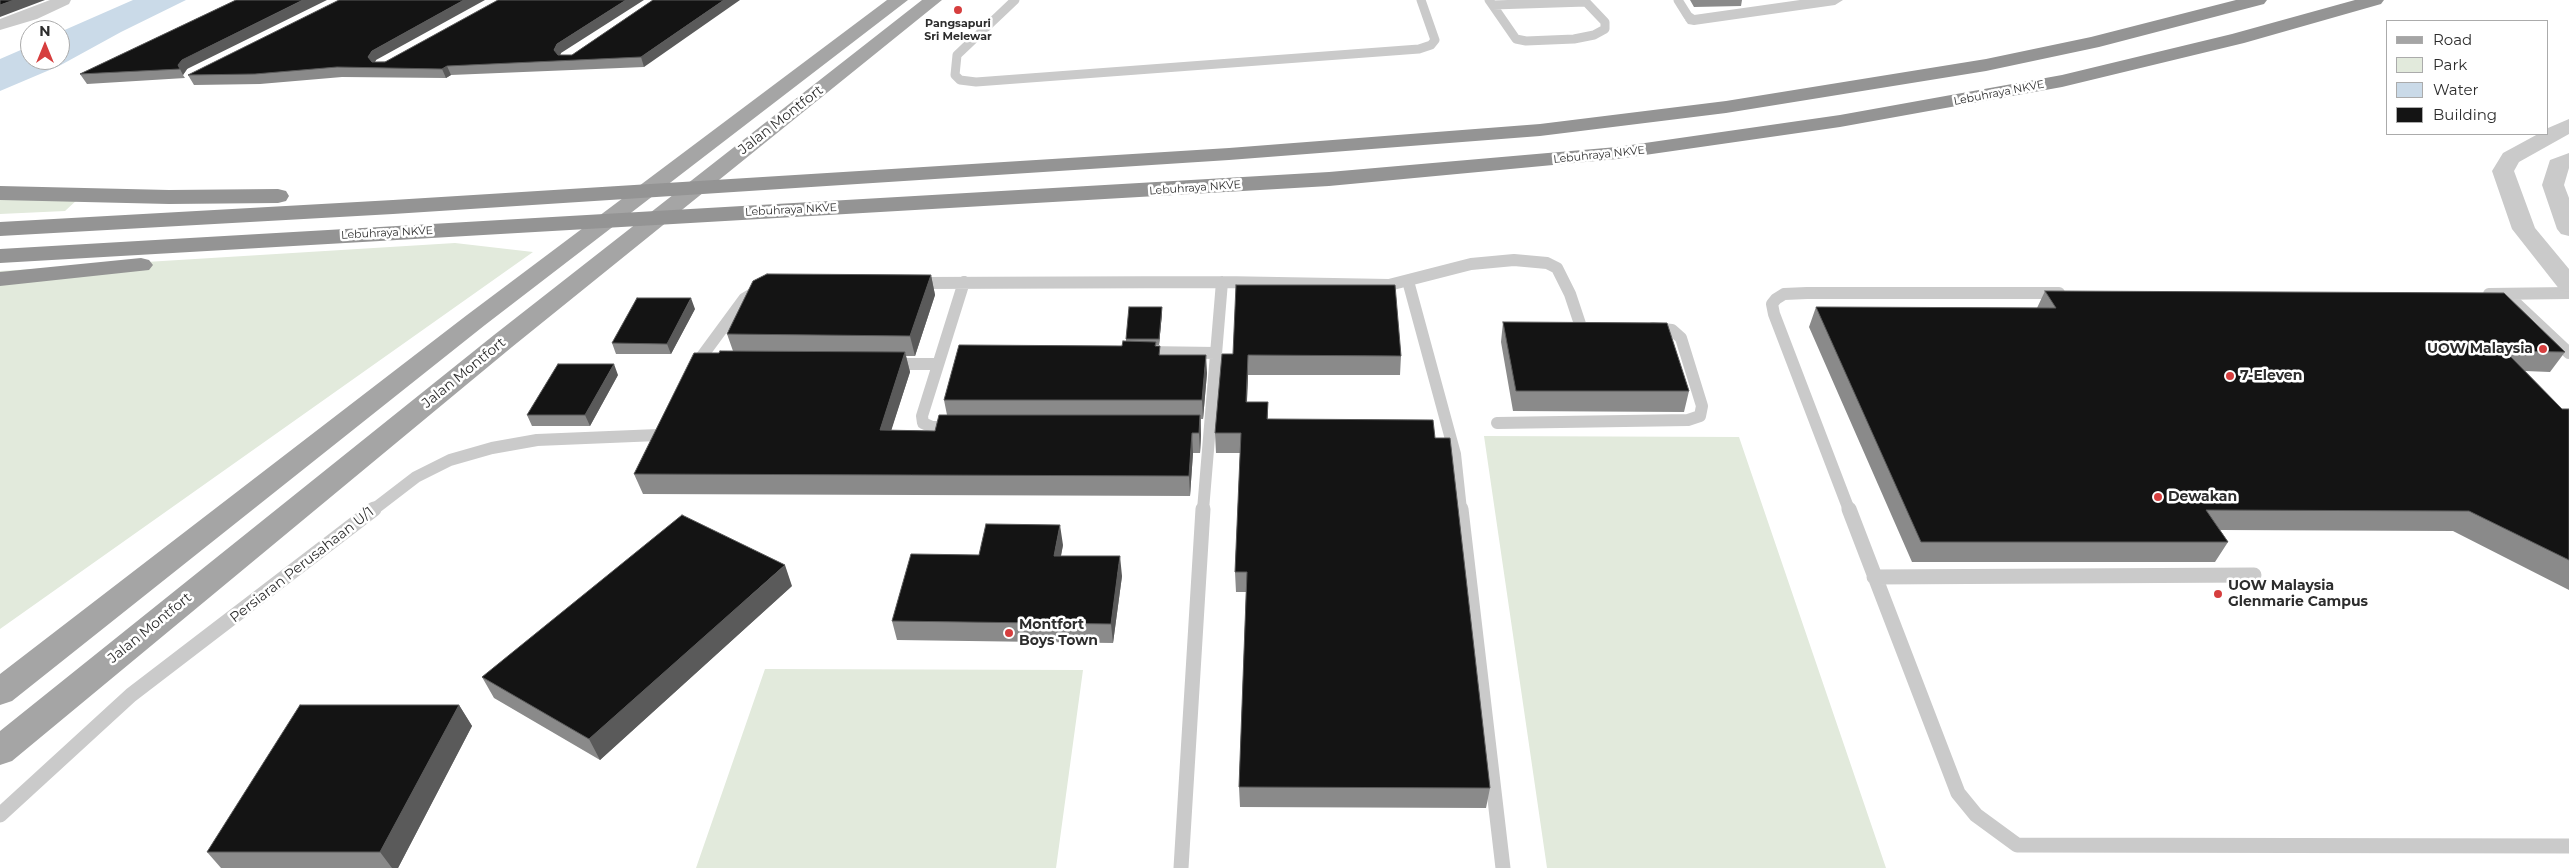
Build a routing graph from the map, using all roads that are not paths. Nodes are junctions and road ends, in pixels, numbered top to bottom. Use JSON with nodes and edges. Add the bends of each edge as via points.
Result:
{"nodes":[{"id":1,"x":63,"y":0,"type":"edge"},
{"id":2,"x":900,"y":0,"type":"edge"},
{"id":3,"x":933,"y":0,"type":"edge"},
{"id":4,"x":1015,"y":0,"type":"edge"},
{"id":5,"x":1421,"y":0,"type":"edge"},
{"id":6,"x":1678,"y":0,"type":"edge"},
{"id":7,"x":1835,"y":0,"type":"edge"},
{"id":8,"x":2258,"y":0,"type":"edge"},
{"id":9,"x":2375,"y":0,"type":"edge"},
{"id":10,"x":1585,"y":1,"type":"edge"},
{"id":11,"x":1491,"y":2,"type":"edge"},
{"id":12,"x":1771,"y":5,"type":"edge"},
{"id":13,"x":1694,"y":20,"type":"joint"},
{"id":14,"x":0,"y":25,"type":"edge"},
{"id":15,"x":2569,"y":125,"type":"edge"},
{"id":16,"x":2569,"y":159,"type":"edge"},
{"id":17,"x":0,"y":193,"type":"edge"},
{"id":18,"x":393,"y":207,"type":"junction"},
{"id":19,"x":0,"y":229,"type":"edge"},
{"id":20,"x":2569,"y":229,"type":"edge"},
{"id":21,"x":221,"y":243,"type":"junction"},
{"id":22,"x":0,"y":256,"type":"edge"},
{"id":23,"x":0,"y":279,"type":"edge"},
{"id":24,"x":1408,"y":281,"type":"junction"},
{"id":25,"x":964,"y":282,"type":"junction"},
{"id":26,"x":1222,"y":282,"type":"junction"},
{"id":27,"x":906,"y":283,"type":"edge"},
{"id":28,"x":2569,"y":285,"type":"edge"},
{"id":29,"x":772,"y":286,"type":"edge"},
{"id":30,"x":2077,"y":293,"type":"edge"},
{"id":31,"x":2569,"y":293,"type":"edge"},
{"id":32,"x":2476,"y":294,"type":"edge"},
{"id":33,"x":2506,"y":294,"type":"junction"},
{"id":34,"x":1581,"y":327,"type":"edge"},
{"id":35,"x":1639,"y":328,"type":"edge"},
{"id":36,"x":1128,"y":352,"type":"edge"},
{"id":37,"x":1216,"y":353,"type":"junction"},
{"id":38,"x":2569,"y":353,"type":"edge"},
{"id":39,"x":696,"y":362,"type":"junction"},
{"id":40,"x":715,"y":362,"type":"edge"},
{"id":41,"x":880,"y":364,"type":"edge"},
{"id":42,"x":938,"y":364,"type":"junction"},
{"id":43,"x":688,"y":378,"type":"edge"},
{"id":44,"x":1497,"y":423,"type":"dead end"},
{"id":45,"x":962,"y":427,"type":"edge"},
{"id":46,"x":658,"y":436,"type":"edge"},
{"id":47,"x":2254,"y":575,"type":"dead end"},
{"id":48,"x":1874,"y":576,"type":"junction"},
{"id":49,"x":0,"y":692,"type":"edge"},
{"id":50,"x":0,"y":751,"type":"edge"},
{"id":51,"x":0,"y":815,"type":"edge"},
{"id":52,"x":2569,"y":846,"type":"edge"},
{"id":53,"x":1181,"y":868,"type":"edge"},
{"id":54,"x":1503,"y":868,"type":"edge"}],
"edges":[{"from":1,"to":14,"type":"street"},
{"from":2,"to":49,"type":"main road","name":"Jalan Montfort","via":[[476,320]]},
{"from":3,"to":50,"type":"main road","name":"Jalan Montfort","via":[[503,342]]},
{"from":4,"to":5,"type":"lane","via":[[957,55],[955,75],[960,80],[976,82],[1419,49],[1432,45],[1435,40]]},
{"from":6,"to":13,"type":"lane"},
{"from":7,"to":12,"type":"street"},
{"from":8,"to":18,"type":"highway","name":"Lebuhraya NKVE","via":[[2092,43],[1995,64],[1614,122],[1268,152]]},
{"from":9,"to":21,"type":"highway","name":"Lebuhraya NKVE","via":[[2237,39],[2062,81],[1840,121],[1616,153],[1300,181]]},
{"from":10,"to":11,"type":"lane"},
{"from":10,"to":11,"type":"lane","via":[[1605,22],[1605,29],[1574,39],[1526,41],[1516,39]]},
{"from":12,"to":13,"type":"street"},
{"from":15,"to":28,"type":"street","via":[[2511,158],[2503,171],[2524,229]]},
{"from":16,"to":20,"type":"street","via":[[2558,165],[2553,185]]},
{"from":17,"to":18,"type":"highway","via":[[313,196]]},
{"from":18,"to":19,"type":"highway","name":"Lebuhraya NKVE"},
{"from":21,"to":22,"type":"highway","name":"Lebuhraya NKVE"},
{"from":21,"to":23,"type":"highway","via":[[147,264]]},
{"from":24,"to":26,"type":"lane","via":[[1388,285]]},
{"from":24,"to":34,"type":"lane","via":[[1471,264],[1514,260],[1547,263],[1557,268]]},
{"from":24,"to":54,"type":"lane","via":[[1455,454]]},
{"from":25,"to":26,"type":"lane"},
{"from":25,"to":27,"type":"lane"},
{"from":25,"to":42,"type":"lane","via":[[948,351]]},
{"from":26,"to":37,"type":"lane"},
{"from":29,"to":39,"type":"lane","via":[[744,299]]},
{"from":30,"to":48,"type":"lane","via":[[1807,293],[1784,294],[1772,304]]},
{"from":31,"to":33,"type":"lane"},
{"from":32,"to":33,"type":"lane"},
{"from":33,"to":38,"type":"lane"},
{"from":35,"to":44,"type":"lane","via":[[1672,330],[1681,338],[1702,406],[1700,416],[1688,420]]},
{"from":36,"to":37,"type":"lane"},
{"from":37,"to":53,"type":"lane","via":[[1204,427]]},
{"from":39,"to":40,"type":"lane"},
{"from":39,"to":43,"type":"lane"},
{"from":41,"to":42,"type":"lane"},
{"from":42,"to":45,"type":"lane","via":[[922,416],[923,423],[932,427]]},
{"from":46,"to":51,"type":"lane","name":"Persiaran Perusahaan U/1","via":[[537,440],[459,458],[416,477],[132,695]]},
{"from":47,"to":48,"type":"lane"},
{"from":48,"to":52,"type":"lane","via":[[1958,793],[1976,815],[2017,846]]}]}
